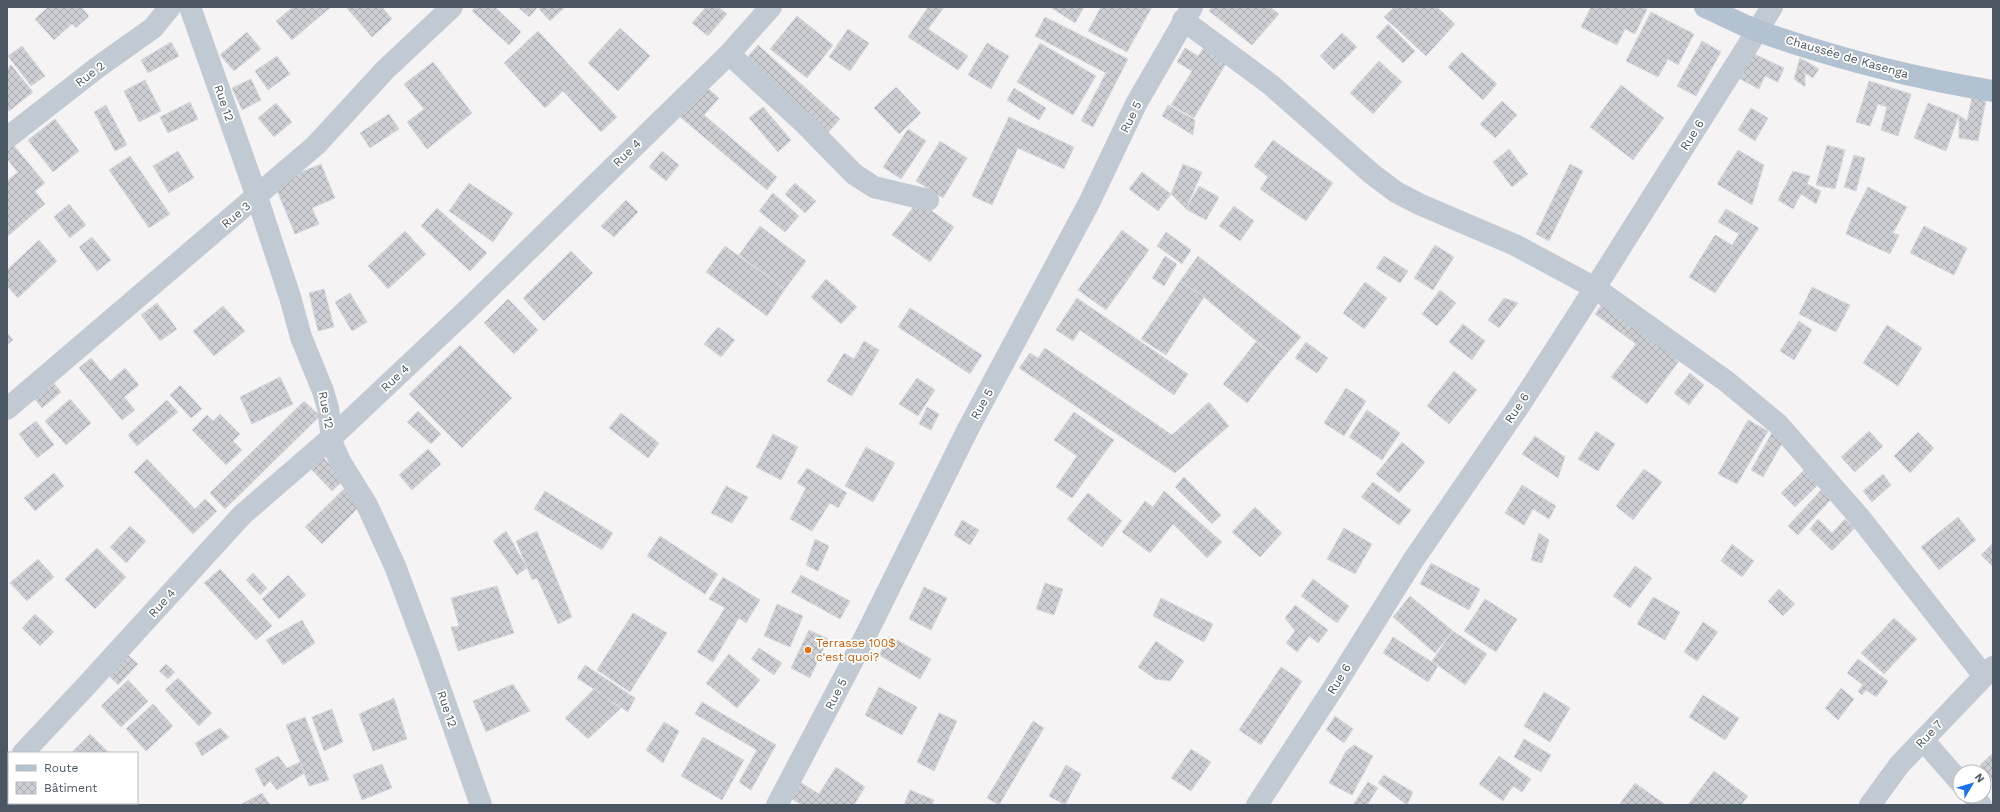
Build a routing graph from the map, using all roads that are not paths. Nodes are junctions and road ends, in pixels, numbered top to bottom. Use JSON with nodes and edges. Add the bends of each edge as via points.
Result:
{"nodes":[{"id":1,"x":170,"y":7,"type":"edge"},
{"id":2,"x":190,"y":7,"type":"edge"},
{"id":3,"x":452,"y":7,"type":"edge"},
{"id":4,"x":771,"y":7,"type":"edge"},
{"id":5,"x":1705,"y":7,"type":"edge"},
{"id":6,"x":1772,"y":7,"type":"edge"},
{"id":7,"x":1188,"y":14,"type":"edge"},
{"id":8,"x":1757,"y":30,"type":"junction"},
{"id":9,"x":729,"y":54,"type":"junction"},
{"id":10,"x":1993,"y":91,"type":"edge"},
{"id":11,"x":7,"y":138,"type":"edge"},
{"id":12,"x":257,"y":197,"type":"junction"},
{"id":13,"x":928,"y":200,"type":"dead end"},
{"id":14,"x":1595,"y":288,"type":"junction"},
{"id":15,"x":7,"y":409,"type":"edge"},
{"id":16,"x":331,"y":438,"type":"junction"},
{"id":17,"x":1988,"y":671,"type":"edge"},
{"id":18,"x":1923,"y":740,"type":"junction"},
{"id":19,"x":24,"y":752,"type":"edge"},
{"id":20,"x":1952,"y":773,"type":"edge"},
{"id":21,"x":481,"y":805,"type":"edge"},
{"id":22,"x":777,"y":805,"type":"edge"},
{"id":23,"x":1257,"y":805,"type":"edge"},
{"id":24,"x":1870,"y":805,"type":"edge"}],
"edges":[{"from":1,"to":11,"type":"street","name":"Rue 2","via":[[153,28]]},
{"from":2,"to":12,"type":"street","name":"Rue 12"},
{"from":3,"to":12,"type":"street","name":"Rue 3","via":[[385,70],[316,145]]},
{"from":4,"to":9,"type":"street","name":"Rue 4"},
{"from":5,"to":8,"type":"main road","name":"Chaussée de Kasenga"},
{"from":6,"to":8,"type":"street","name":"Rue 6"},
{"from":7,"to":14,"type":"street","via":[[1396,192],[1516,245]]},
{"from":7,"to":22,"type":"street","name":"Rue 5","via":[[1136,104],[1089,203],[968,429],[861,645]]},
{"from":8,"to":10,"type":"main road","name":"Chaussée de Kasenga","via":[[1868,65]]},
{"from":8,"to":14,"type":"street","name":"Rue 6"},
{"from":9,"to":13,"type":"street","via":[[805,124],[854,174],[874,188]]},
{"from":9,"to":16,"type":"street","name":"Rue 4","via":[[468,310]]},
{"from":12,"to":15,"type":"street","name":"Rue 3"},
{"from":12,"to":16,"type":"street","name":"Rue 12","via":[[301,337],[323,391],[328,408]]},
{"from":14,"to":17,"type":"street","via":[[1726,380],[1778,424]]},
{"from":14,"to":23,"type":"street","name":"Rue 6","via":[[1519,406],[1412,562]]},
{"from":16,"to":19,"type":"street","name":"Rue 4","via":[[242,515]]},
{"from":16,"to":21,"type":"street","name":"Rue 12","via":[[341,463],[370,511],[395,566]]},
{"from":17,"to":18,"type":"street","name":"Rue 7"},
{"from":18,"to":20,"type":"street"},
{"from":18,"to":24,"type":"street","name":"Rue 7","via":[[1900,764]]}]}
